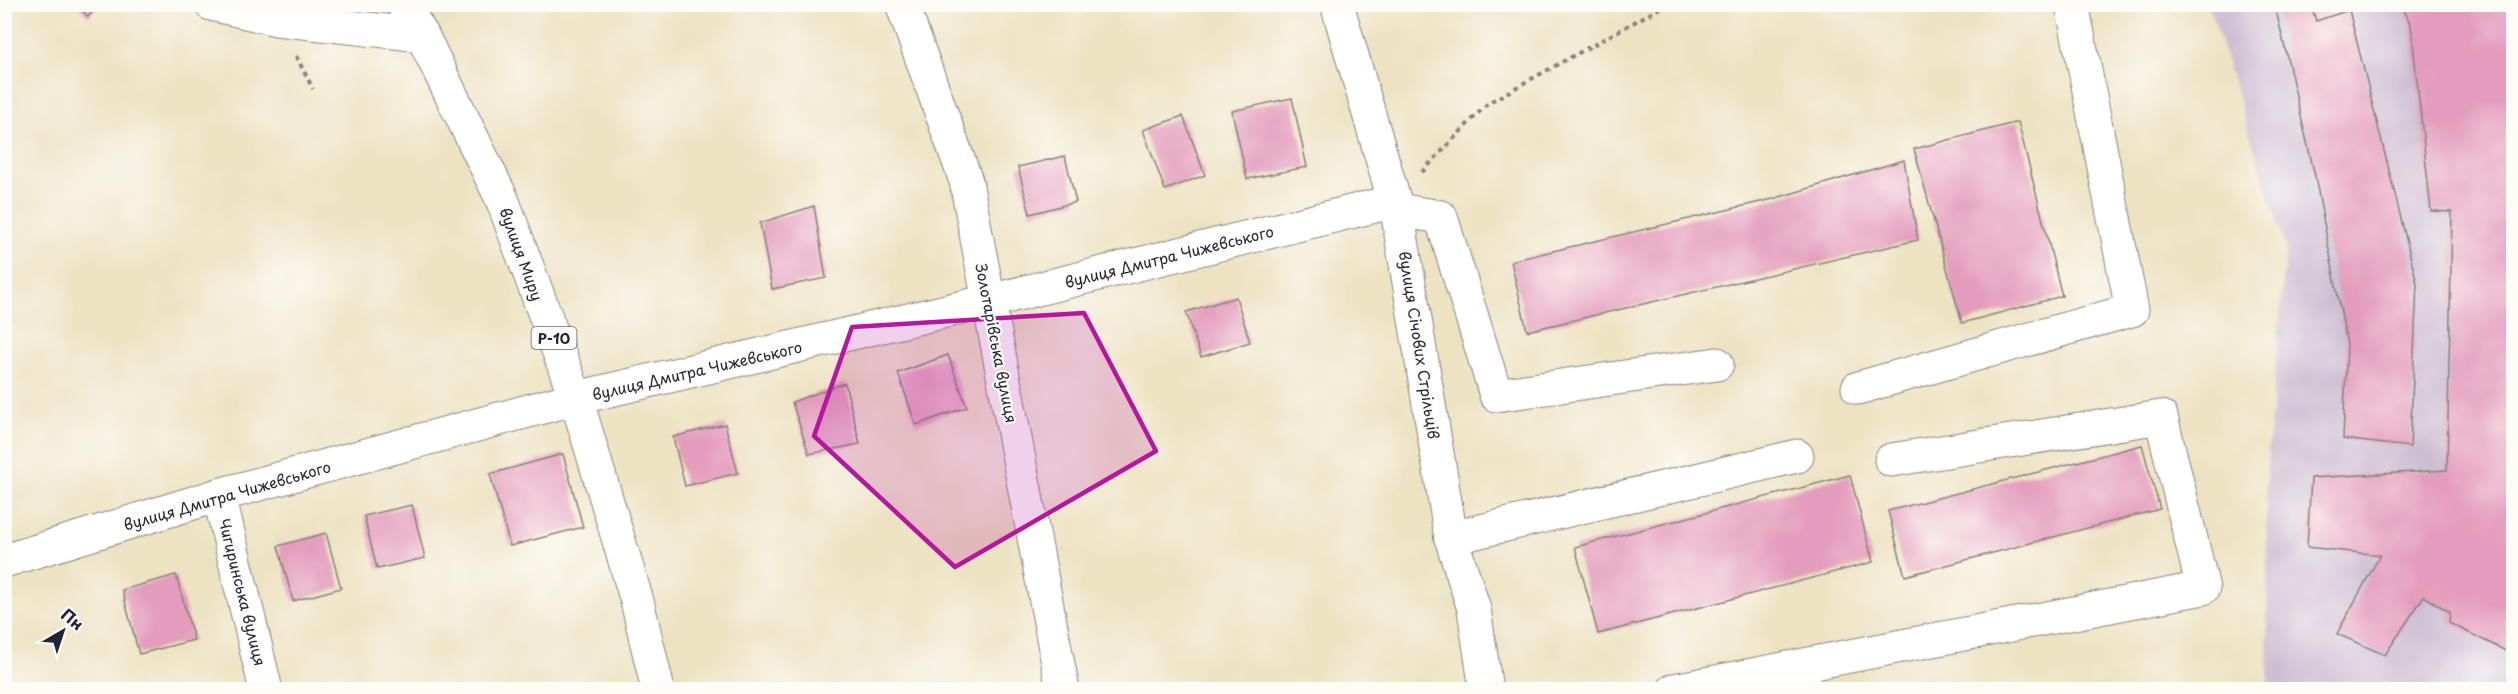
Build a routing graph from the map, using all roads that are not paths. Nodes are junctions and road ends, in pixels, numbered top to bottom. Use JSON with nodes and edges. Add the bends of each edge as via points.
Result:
{"nodes":[{"id":1,"x":211,"y":4,"type":"edge"},
{"id":2,"x":403,"y":4,"type":"edge"},
{"id":3,"x":902,"y":4,"type":"edge"},
{"id":4,"x":1337,"y":4,"type":"edge"},
{"id":5,"x":2072,"y":4,"type":"edge"},
{"id":6,"x":422,"y":35,"type":"junction"},
{"id":7,"x":1396,"y":206,"type":"junction"},
{"id":8,"x":989,"y":301,"type":"junction"},
{"id":9,"x":1717,"y":364,"type":"dead end"},
{"id":10,"x":1858,"y":388,"type":"dead end"},
{"id":11,"x":576,"y":398,"type":"junction"},
{"id":12,"x":1797,"y":456,"type":"dead end"},
{"id":13,"x":1891,"y":460,"type":"dead end"},
{"id":14,"x":219,"y":495,"type":"junction"},
{"id":15,"x":1451,"y":538,"type":"junction"},
{"id":16,"x":4,"y":561,"type":"edge"},
{"id":17,"x":267,"y":690,"type":"edge"},
{"id":18,"x":658,"y":690,"type":"edge"},
{"id":19,"x":1063,"y":690,"type":"edge"},
{"id":20,"x":1486,"y":690,"type":"edge"},
{"id":21,"x":1674,"y":690,"type":"edge"}],
"edges":[{"from":1,"to":6,"type":"street","via":[[276,19]]},
{"from":2,"to":6,"type":"street","name":"вулиця Миру","number":"Р-10"},
{"from":3,"to":8,"type":"street","name":"Золотарівська вулиця","via":[[966,181]]},
{"from":4,"to":7,"type":"street","name":"вулиця Січових Стрільців"},
{"from":5,"to":10,"type":"street","via":[[2132,310]]},
{"from":6,"to":11,"type":"street","name":"вулиця Миру","number":"Р-10","via":[[502,199]]},
{"from":7,"to":8,"type":"street","name":"вулиця Дмитра Чижевського"},
{"from":7,"to":9,"type":"street","via":[[1442,217],[1496,395]]},
{"from":7,"to":15,"type":"street","name":"вулиця Січових Стрільців"},
{"from":8,"to":11,"type":"street","name":"вулиця Дмитра Чижевського"},
{"from":8,"to":19,"type":"street","name":"Золотарівська вулиця"},
{"from":11,"to":14,"type":"street","name":"вулиця Дмитра Чижевського"},
{"from":11,"to":18,"type":"street","name":"вулиця Миру","number":"Р-10","via":[[637,601]]},
{"from":12,"to":15,"type":"street"},
{"from":13,"to":21,"type":"street","via":[[2161,417],[2203,588]]},
{"from":14,"to":16,"type":"street","name":"вулиця Дмитра Чижевського"},
{"from":14,"to":17,"type":"street","name":"Чигиринська вулиця"},
{"from":15,"to":20,"type":"street","name":"вулиця Січових Стрільців","via":[[1474,609]]}]}
